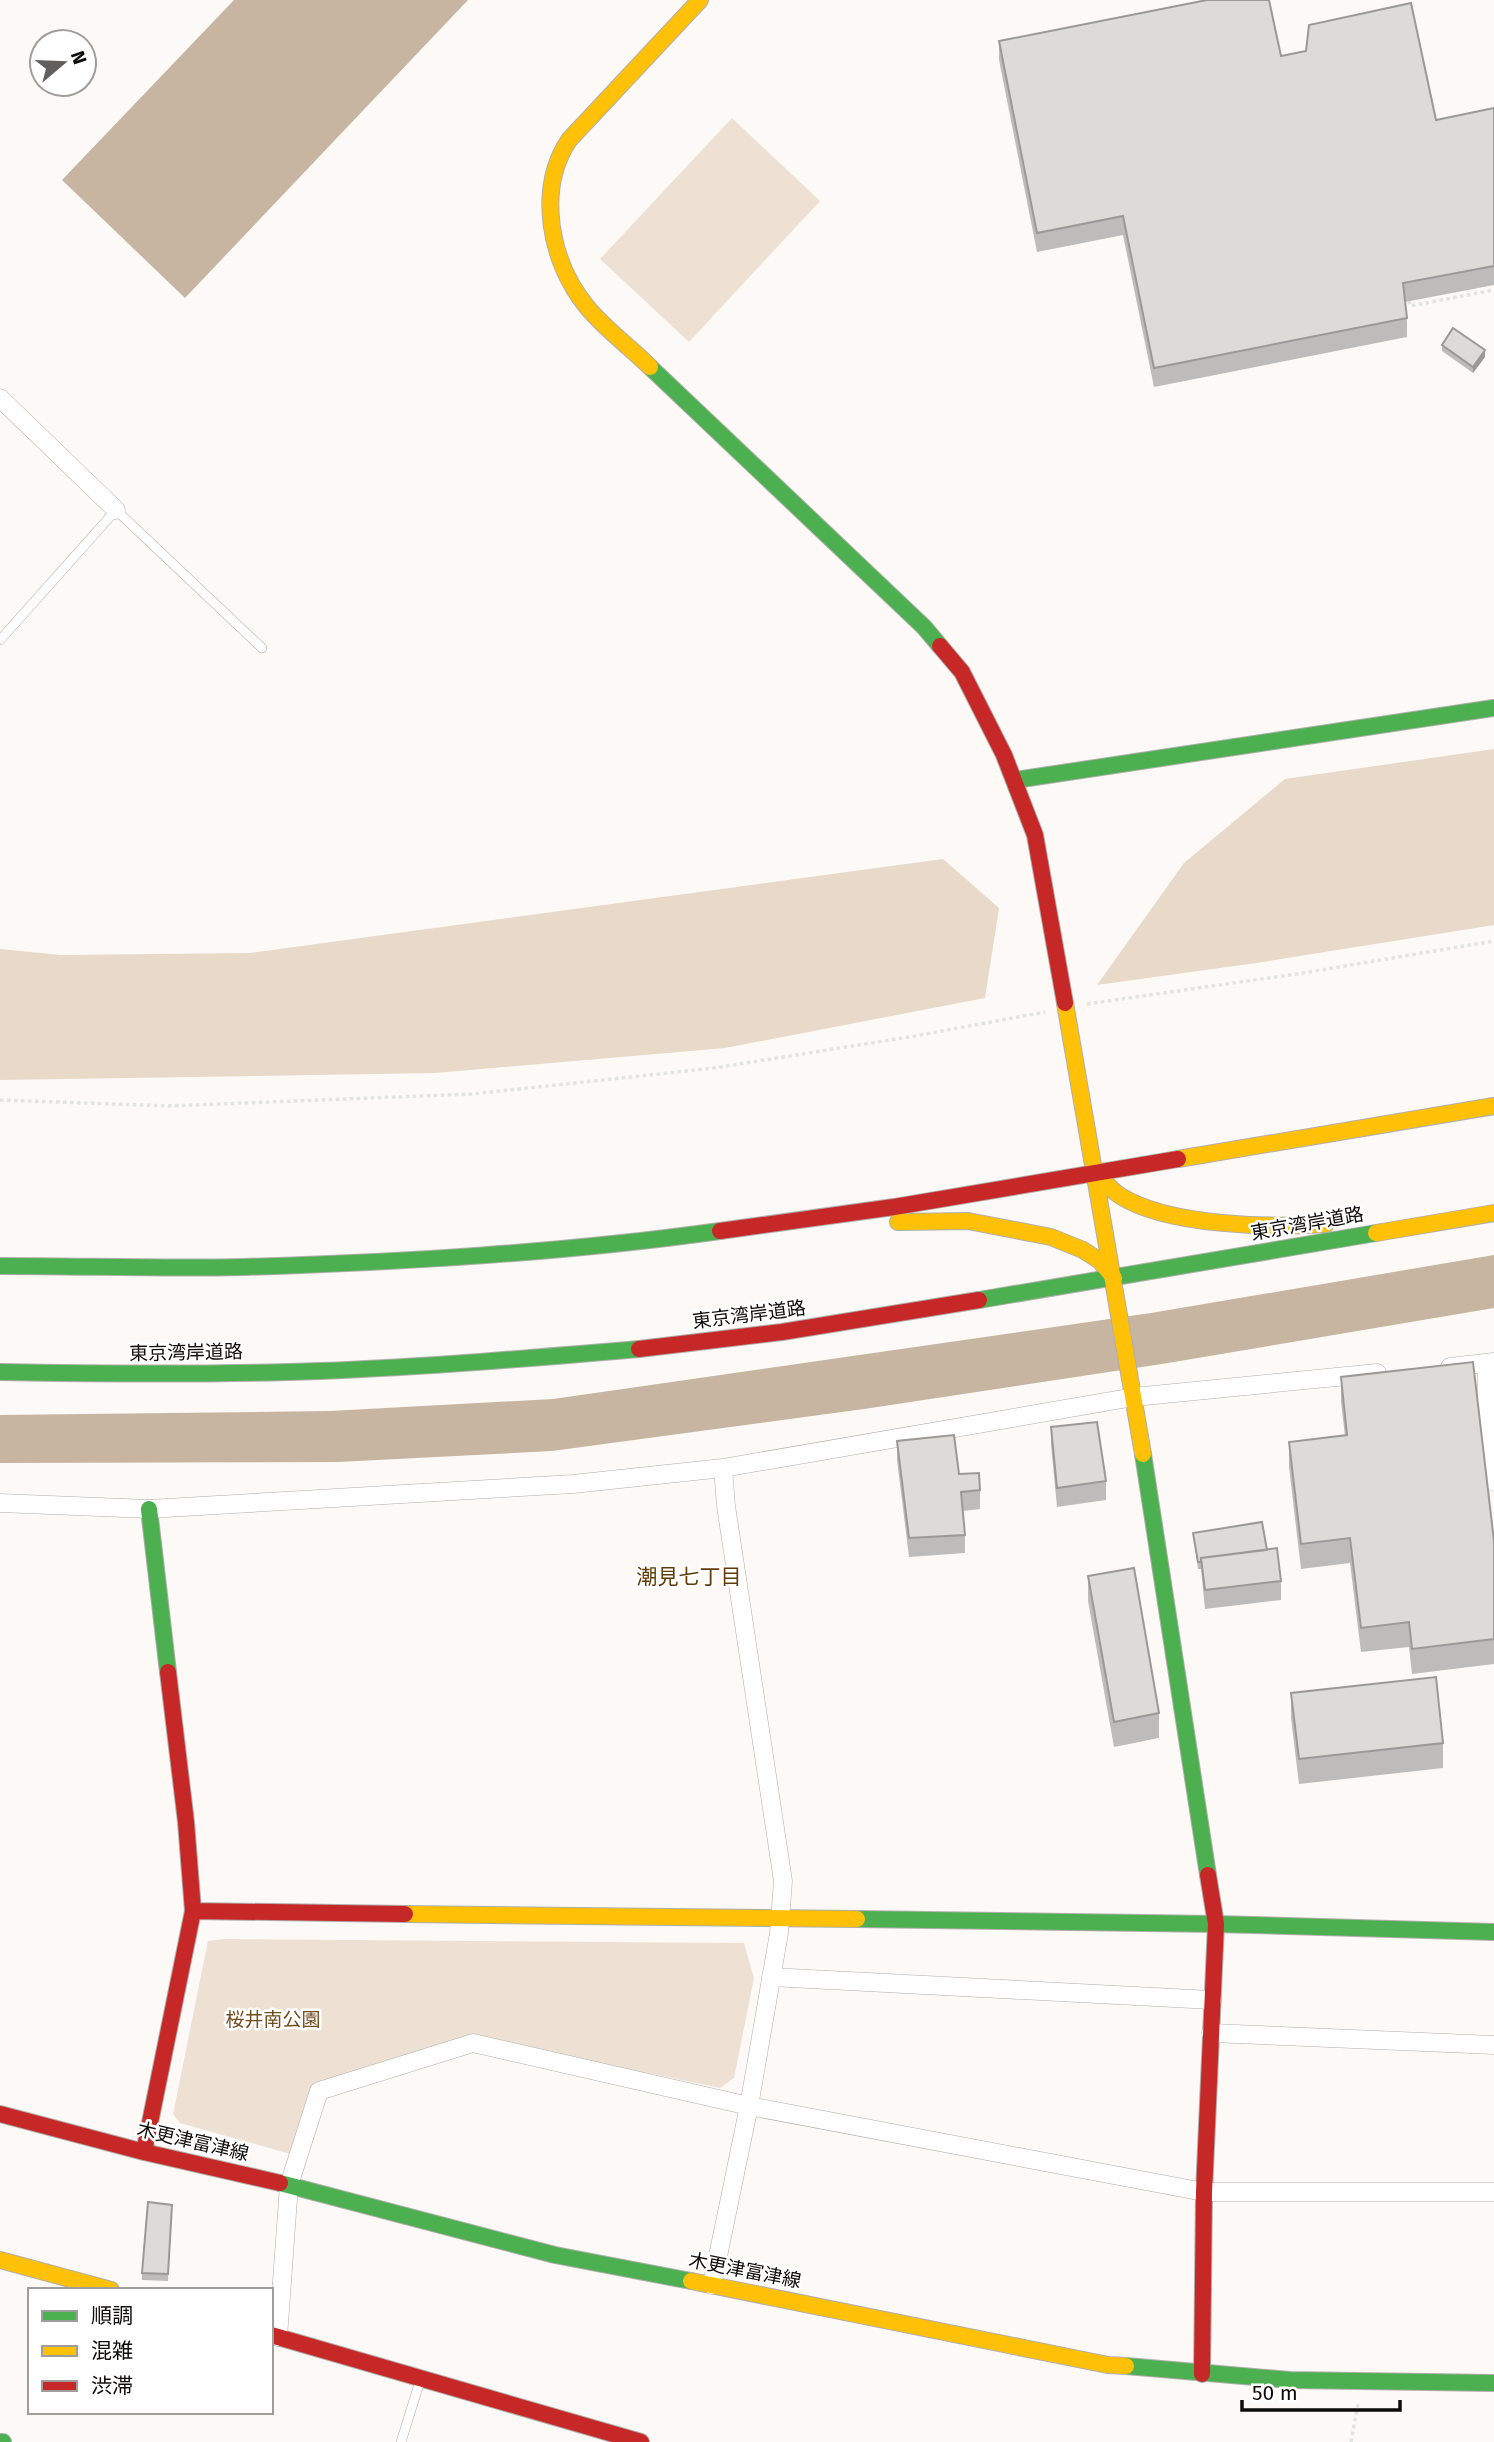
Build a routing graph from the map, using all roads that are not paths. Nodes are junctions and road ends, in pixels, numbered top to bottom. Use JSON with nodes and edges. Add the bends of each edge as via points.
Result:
{"nodes":[{"id":1,"x":700,"y":0,"type":"edge"},
{"id":2,"x":0,"y":398,"type":"edge"},
{"id":3,"x":116,"y":510,"type":"junction"},
{"id":4,"x":0,"y":640,"type":"edge"},
{"id":5,"x":262,"y":648,"type":"dead end"},
{"id":6,"x":1494,"y":708,"type":"edge"},
{"id":7,"x":1016,"y":780,"type":"junction"},
{"id":8,"x":1494,"y":1106,"type":"edge"},
{"id":9,"x":1096,"y":1172,"type":"junction"},
{"id":10,"x":1494,"y":1212,"type":"edge"},
{"id":11,"x":716,"y":1233,"type":"junction"},
{"id":12,"x":0,"y":1266,"type":"edge"},
{"id":13,"x":1114,"y":1278,"type":"junction"},
{"id":14,"x":1490,"y":1363,"type":"edge"},
{"id":15,"x":1432,"y":1368,"type":"edge"},
{"id":16,"x":0,"y":1372,"type":"edge"},
{"id":17,"x":1391,"y":1372,"type":"edge"},
{"id":18,"x":1134,"y":1397,"type":"junction"},
{"id":19,"x":723,"y":1468,"type":"junction"},
{"id":20,"x":1494,"y":1482,"type":"edge"},
{"id":21,"x":0,"y":1503,"type":"edge"},
{"id":22,"x":149,"y":1508,"type":"junction"},
{"id":23,"x":193,"y":1911,"type":"junction"},
{"id":24,"x":780,"y":1919,"type":"junction"},
{"id":25,"x":1216,"y":1924,"type":"junction"},
{"id":26,"x":1494,"y":1932,"type":"edge"},
{"id":27,"x":771,"y":1977,"type":"junction"},
{"id":28,"x":1212,"y":2000,"type":"junction"},
{"id":29,"x":1211,"y":2033,"type":"junction"},
{"id":30,"x":1494,"y":2045,"type":"edge"},
{"id":31,"x":748,"y":2106,"type":"junction"},
{"id":32,"x":0,"y":2114,"type":"edge"},
{"id":33,"x":144,"y":2152,"type":"junction"},
{"id":34,"x":289,"y":2185,"type":"junction"},
{"id":35,"x":1204,"y":2192,"type":"junction"},
{"id":36,"x":1494,"y":2192,"type":"edge"},
{"id":37,"x":0,"y":2260,"type":"edge"},
{"id":38,"x":712,"y":2285,"type":"junction"},
{"id":39,"x":104,"y":2288,"type":"edge"},
{"id":40,"x":274,"y":2336,"type":"edge"},
{"id":41,"x":1202,"y":2374,"type":"junction"},
{"id":42,"x":420,"y":2379,"type":"junction"},
{"id":43,"x":1494,"y":2383,"type":"edge"},
{"id":44,"x":401,"y":2442,"type":"edge"},
{"id":45,"x":641,"y":2442,"type":"edge"}],
"edges":[{"from":1,"to":7,"type":"main road","via":[[566,144],[553,179],[550,205],[558,257],[587,307],[924,627],[962,672]]},
{"from":2,"to":3,"type":"street"},
{"from":3,"to":4,"type":"lane"},
{"from":3,"to":5,"type":"lane"},
{"from":6,"to":7,"type":"main road"},
{"from":7,"to":9,"type":"main road","via":[[1035,835]]},
{"from":8,"to":9,"type":"main road"},
{"from":9,"to":10,"type":"main road","via":[[1115,1193],[1138,1203],[1231,1226],[1290,1227]]},
{"from":9,"to":11,"type":"main road"},
{"from":9,"to":13,"type":"main road"},
{"from":10,"to":13,"type":"main road","name":"東京湾岸道路"},
{"from":11,"to":12,"type":"main road","via":[[453,1258],[242,1268]]},
{"from":11,"to":13,"type":"main road","via":[[968,1221],[1069,1244],[1100,1261]]},
{"from":13,"to":16,"type":"main road","name":"東京湾岸道路","via":[[782,1332],[623,1350],[320,1371]]},
{"from":13,"to":18,"type":"main road"},
{"from":14,"to":15,"type":"street"},
{"from":14,"to":20,"type":"street","via":[[1487,1411]]},
{"from":17,"to":18,"type":"street"},
{"from":18,"to":19,"type":"street"},
{"from":18,"to":25,"type":"main road"},
{"from":19,"to":22,"type":"street","via":[[573,1485]]},
{"from":19,"to":24,"type":"street","via":[[783,1881]]},
{"from":21,"to":22,"type":"street"},
{"from":22,"to":23,"type":"main road"},
{"from":23,"to":24,"type":"main road"},
{"from":23,"to":33,"type":"main road"},
{"from":24,"to":25,"type":"main road"},
{"from":24,"to":27,"type":"street"},
{"from":25,"to":26,"type":"main road"},
{"from":25,"to":28,"type":"main road"},
{"from":27,"to":28,"type":"street"},
{"from":27,"to":31,"type":"street"},
{"from":28,"to":29,"type":"main road"},
{"from":29,"to":30,"type":"street"},
{"from":29,"to":35,"type":"main road"},
{"from":31,"to":34,"type":"street","via":[[473,2043],[320,2091]]},
{"from":31,"to":35,"type":"street"},
{"from":31,"to":38,"type":"street"},
{"from":32,"to":33,"type":"main road","name":"木更津富津線"},
{"from":33,"to":34,"type":"main road","name":"木更津富津線"},
{"from":34,"to":38,"type":"main road","name":"木更津富津線","via":[[555,2255]]},
{"from":34,"to":40,"type":"street"},
{"from":35,"to":36,"type":"street"},
{"from":35,"to":41,"type":"main road"},
{"from":37,"to":39,"type":"main road"},
{"from":38,"to":41,"type":"main road","name":"木更津富津線","via":[[1108,2365]]},
{"from":40,"to":42,"type":"main road"},
{"from":41,"to":43,"type":"main road","name":"木更津富津線"},
{"from":42,"to":44,"type":"lane"},
{"from":42,"to":45,"type":"main road"}]}
